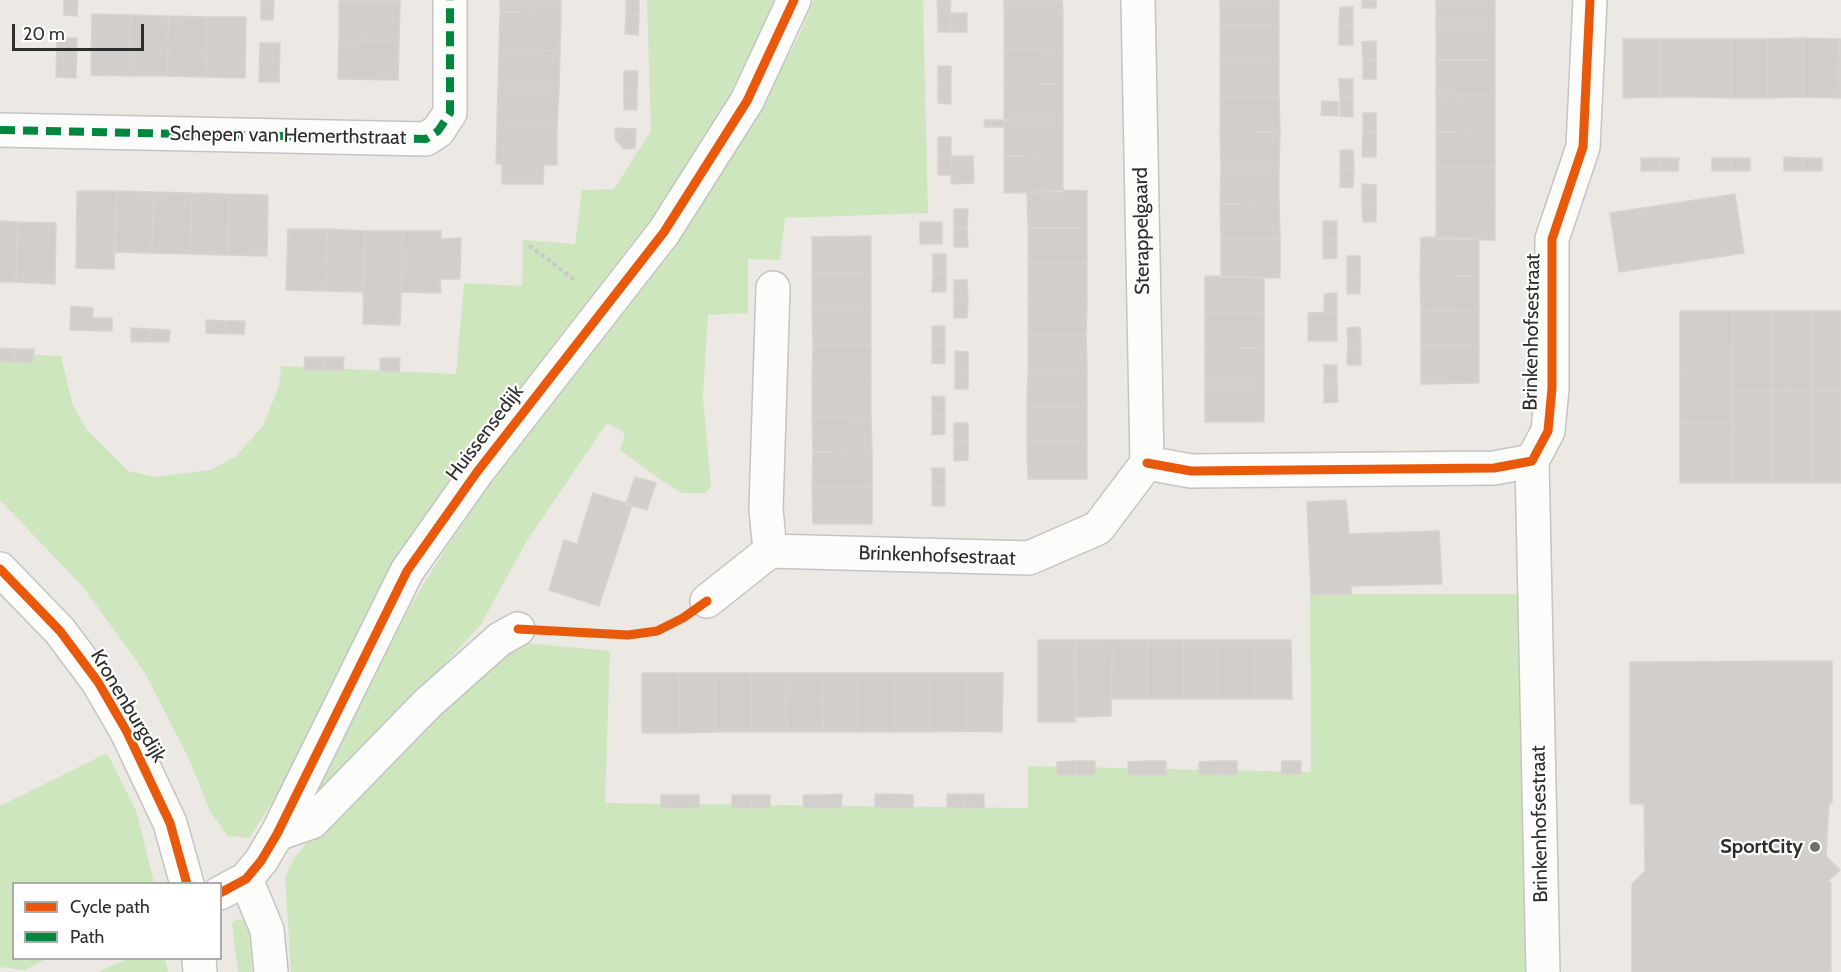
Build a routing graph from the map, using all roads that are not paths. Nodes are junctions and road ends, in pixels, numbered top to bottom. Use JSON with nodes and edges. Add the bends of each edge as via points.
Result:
{"nodes":[{"id":1,"x":450,"y":0,"type":"edge"},
{"id":2,"x":794,"y":0,"type":"edge"},
{"id":3,"x":1138,"y":0,"type":"edge"},
{"id":4,"x":1590,"y":0,"type":"edge"},
{"id":5,"x":0,"y":130,"type":"edge"},
{"id":6,"x":773,"y":288,"type":"dead end"},
{"id":7,"x":1532,"y":461,"type":"junction"},
{"id":8,"x":1147,"y":463,"type":"junction"},
{"id":9,"x":770,"y":551,"type":"junction"},
{"id":10,"x":0,"y":569,"type":"edge"},
{"id":11,"x":707,"y":602,"type":"dead end"},
{"id":12,"x":518,"y":628,"type":"dead end"},
{"id":13,"x":277,"y":834,"type":"junction"},
{"id":14,"x":186,"y":882,"type":"edge"},
{"id":15,"x":233,"y":886,"type":"edge"},
{"id":16,"x":272,"y":972,"type":"edge"},
{"id":17,"x":1543,"y":972,"type":"edge"}],
"edges":[{"from":1,"to":5,"type":"street","name":"Schepen van Hemerthstraat","via":[[450,112],[438,131],[426,139]]},
{"from":2,"to":13,"type":"street","name":"Huissensedijk","via":[[747,101],[664,232],[477,472],[407,571]]},
{"from":3,"to":8,"type":"street","name":"Sterappelgaard"},
{"from":4,"to":7,"type":"street","name":"Brinkenhofsestraat","via":[[1583,147],[1552,239],[1552,388],[1548,431]]},
{"from":6,"to":9,"type":"street","via":[[766,509]]},
{"from":7,"to":8,"type":"street","via":[[1494,468],[1202,471]]},
{"from":7,"to":17,"type":"street","name":"Brinkenhofsestraat"},
{"from":8,"to":9,"type":"street","name":"Brinkenhofsestraat","via":[[1098,528],[1029,558]]},
{"from":9,"to":11,"type":"street"},
{"from":10,"to":14,"type":"street","name":"Kronenburgdijk","via":[[60,631],[98,682],[127,732],[170,823]]},
{"from":12,"to":13,"type":"street","via":[[500,639],[428,703],[312,822]]},
{"from":13,"to":15,"type":"street","name":"Huissensedijk"},
{"from":15,"to":16,"type":"street","via":[[267,930]]}]}
